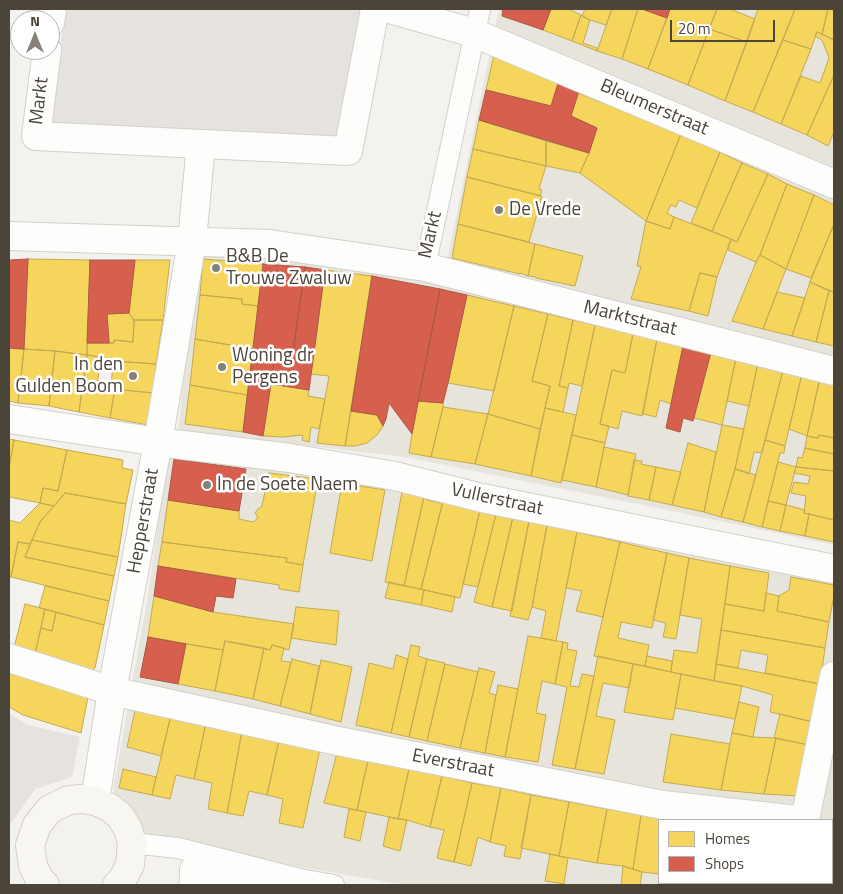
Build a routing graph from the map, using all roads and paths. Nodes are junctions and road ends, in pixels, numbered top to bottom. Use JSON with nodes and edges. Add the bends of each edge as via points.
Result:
{"nodes":[{"id":1,"x":375,"y":9,"type":"edge"},
{"id":2,"x":390,"y":9,"type":"edge"},
{"id":3,"x":477,"y":21,"type":"edge"},
{"id":4,"x":46,"y":60,"type":"edge"},
{"id":5,"x":201,"y":144,"type":"junction"},
{"id":6,"x":834,"y":184,"type":"edge"},
{"id":7,"x":9,"y":236,"type":"edge"},
{"id":8,"x":192,"y":241,"type":"junction"},
{"id":9,"x":425,"y":267,"type":"junction"},
{"id":10,"x":834,"y":371,"type":"edge"},
{"id":11,"x":9,"y":419,"type":"edge"},
{"id":12,"x":158,"y":442,"type":"junction"},
{"id":13,"x":834,"y":569,"type":"edge"},
{"id":14,"x":9,"y":658,"type":"edge"},
{"id":15,"x":834,"y":676,"type":"edge"},
{"id":16,"x":112,"y":691,"type":"junction"},
{"id":17,"x":95,"y":800,"type":"junction"},
{"id":18,"x":788,"y":819,"type":"edge"},
{"id":19,"x":805,"y":819,"type":"edge"},
{"id":20,"x":132,"y":843,"type":"junction"},
{"id":21,"x":45,"y":885,"type":"edge"},
{"id":22,"x":117,"y":885,"type":"edge"},
{"id":23,"x":192,"y":885,"type":"edge"},
{"id":24,"x":270,"y":885,"type":"edge"},
{"id":25,"x":334,"y":885,"type":"edge"}],
"edges":[{"from":1,"to":5,"type":"street","name":"Markt","via":[[348,150]]},
{"from":2,"to":3,"type":"street"},
{"from":3,"to":6,"type":"street","name":"Bleumerstraat"},
{"from":3,"to":9,"type":"lane","name":"Markt"},
{"from":4,"to":5,"type":"street","name":"Markt","via":[[36,136]]},
{"from":5,"to":8,"type":"street"},
{"from":7,"to":8,"type":"street","name":"Markt"},
{"from":8,"to":9,"type":"street","name":"Markt","via":[[270,244]]},
{"from":8,"to":12,"type":"street","name":"Hepperstraat"},
{"from":9,"to":10,"type":"street","name":"Marktstraat"},
{"from":11,"to":12,"type":"street","name":"Vullerstraat"},
{"from":12,"to":13,"type":"street","name":"Vullerstraat","via":[[290,458],[395,476],[482,498]]},
{"from":12,"to":16,"type":"street","name":"Hepperstraat"},
{"from":14,"to":16,"type":"street","name":"Everstraat"},
{"from":15,"to":19,"type":"street"},
{"from":16,"to":17,"type":"street","name":"Hepperstraat"},
{"from":16,"to":18,"type":"street","name":"Everstraat","via":[[338,741],[663,805]]},
{"from":17,"to":20,"type":"street","via":[[120,816]]},
{"from":17,"to":21,"type":"street","via":[[69,800],[50,809],[37,825],[30,845],[33,866]]},
{"from":20,"to":22,"type":"street","via":[[130,865]]},
{"from":20,"to":25,"type":"lane","via":[[178,848]]},
{"from":23,"to":24,"type":"street","via":[[194,870]]}]}
